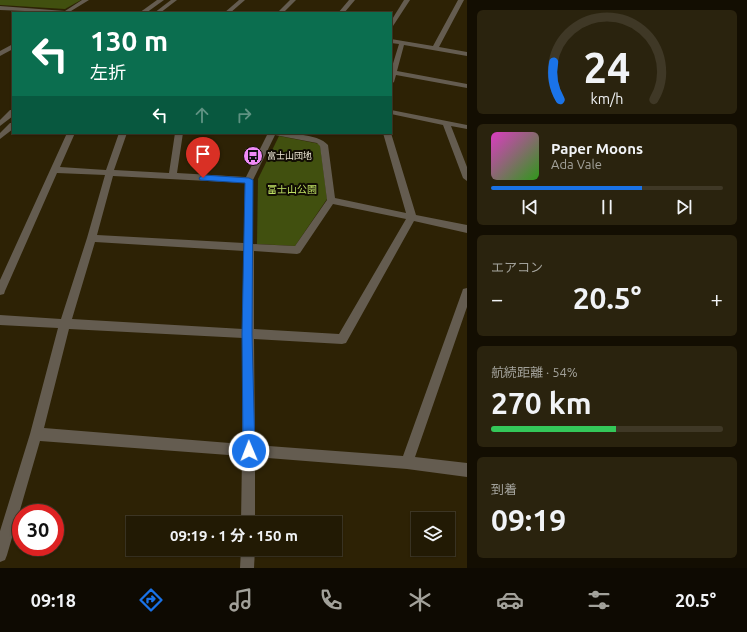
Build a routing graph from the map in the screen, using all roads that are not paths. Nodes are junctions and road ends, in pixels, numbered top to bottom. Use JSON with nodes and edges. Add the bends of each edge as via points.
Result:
{"nodes":[{"id":1,"x":86,"y":0,"type":"edge"},
{"id":2,"x":160,"y":0,"type":"edge"},
{"id":3,"x":174,"y":0,"type":"edge"},
{"id":4,"x":242,"y":0,"type":"edge"},
{"id":5,"x":293,"y":0,"type":"edge"},
{"id":6,"x":352,"y":0,"type":"edge"},
{"id":7,"x":407,"y":0,"type":"edge"},
{"id":8,"x":461,"y":0,"type":"edge"},
{"id":9,"x":0,"y":8,"type":"edge"},
{"id":10,"x":54,"y":12,"type":"edge"},
{"id":11,"x":68,"y":12,"type":"edge"},
{"id":12,"x":143,"y":12,"type":"edge"},
{"id":13,"x":158,"y":12,"type":"edge"},
{"id":14,"x":228,"y":12,"type":"edge"},
{"id":15,"x":281,"y":12,"type":"edge"},
{"id":16,"x":342,"y":12,"type":"edge"},
{"id":17,"x":392,"y":22,"type":"edge"},
{"id":18,"x":392,"y":41,"type":"edge"},
{"id":19,"x":402,"y":43,"type":"junction"},
{"id":20,"x":12,"y":47,"type":"edge"},
{"id":21,"x":435,"y":49,"type":"junction"},
{"id":22,"x":0,"y":54,"type":"edge"},
{"id":23,"x":394,"y":54,"type":"edge"},
{"id":24,"x":467,"y":54,"type":"edge"},
{"id":25,"x":392,"y":72,"type":"edge"},
{"id":26,"x":467,"y":86,"type":"edge"},
{"id":27,"x":392,"y":112,"type":"edge"},
{"id":28,"x":12,"y":113,"type":"edge"},
{"id":29,"x":446,"y":123,"type":"junction"},
{"id":30,"x":0,"y":124,"type":"edge"},
{"id":31,"x":12,"y":126,"type":"edge"},
{"id":32,"x":467,"y":127,"type":"edge"},
{"id":33,"x":71,"y":134,"type":"edge"},
{"id":34,"x":123,"y":134,"type":"edge"},
{"id":35,"x":179,"y":134,"type":"edge"},
{"id":36,"x":272,"y":134,"type":"edge"},
{"id":37,"x":281,"y":134,"type":"edge"},
{"id":38,"x":387,"y":134,"type":"edge"},
{"id":39,"x":0,"y":137,"type":"edge"},
{"id":40,"x":54,"y":170,"type":"junction"},
{"id":41,"x":108,"y":174,"type":"junction"},
{"id":42,"x":172,"y":177,"type":"junction"},
{"id":43,"x":467,"y":178,"type":"edge"},
{"id":44,"x":249,"y":180,"type":"junction"},
{"id":45,"x":331,"y":200,"type":"junction"},
{"id":46,"x":412,"y":217,"type":"junction"},
{"id":47,"x":467,"y":229,"type":"edge"},
{"id":48,"x":92,"y":238,"type":"junction"},
{"id":49,"x":249,"y":248,"type":"junction"},
{"id":50,"x":0,"y":291,"type":"edge"},
{"id":51,"x":467,"y":292,"type":"edge"},
{"id":52,"x":0,"y":320,"type":"edge"},
{"id":53,"x":65,"y":323,"type":"junction"},
{"id":54,"x":247,"y":334,"type":"junction"},
{"id":55,"x":36,"y":434,"type":"junction"},
{"id":56,"x":249,"y":451,"type":"junction"},
{"id":57,"x":407,"y":463,"type":"junction"},
{"id":58,"x":467,"y":470,"type":"edge"},
{"id":59,"x":248,"y":516,"type":"edge"},
{"id":60,"x":0,"y":555,"type":"edge"},
{"id":61,"x":248,"y":556,"type":"edge"},
{"id":62,"x":247,"y":568,"type":"edge"}],
"edges":[{"from":1,"to":11,"type":"street"},
{"from":2,"to":12,"type":"street"},
{"from":3,"to":13,"type":"street"},
{"from":4,"to":14,"type":"street"},
{"from":5,"to":15,"type":"street"},
{"from":6,"to":16,"type":"street"},
{"from":7,"to":17,"type":"street"},
{"from":8,"to":21,"type":"street"},
{"from":9,"to":10,"type":"street"},
{"from":18,"to":19,"type":"street"},
{"from":19,"to":21,"type":"street"},
{"from":19,"to":23,"type":"street"},
{"from":20,"to":22,"type":"street"},
{"from":21,"to":24,"type":"street"},
{"from":23,"to":25,"type":"street"},
{"from":25,"to":26,"type":"street"},
{"from":27,"to":29,"type":"street"},
{"from":28,"to":30,"type":"street"},
{"from":29,"to":32,"type":"street"},
{"from":29,"to":43,"type":"street"},
{"from":31,"to":39,"type":"street"},
{"from":33,"to":40,"type":"street"},
{"from":34,"to":41,"type":"street"},
{"from":35,"to":42,"type":"street"},
{"from":36,"to":44,"type":"street"},
{"from":37,"to":45,"type":"street","via":[[319,141],[324,145]]},
{"from":38,"to":46,"type":"street"},
{"from":40,"to":41,"type":"street"},
{"from":40,"to":50,"type":"street"},
{"from":41,"to":42,"type":"street"},
{"from":41,"to":48,"type":"street"},
{"from":42,"to":44,"type":"street"},
{"from":44,"to":49,"type":"street"},
{"from":45,"to":46,"type":"street"},
{"from":45,"to":49,"type":"street","via":[[297,250]]},
{"from":46,"to":47,"type":"street"},
{"from":46,"to":54,"type":"street","via":[[342,340]]},
{"from":48,"to":49,"type":"street"},
{"from":48,"to":53,"type":"street"},
{"from":49,"to":54,"type":"street"},
{"from":51,"to":57,"type":"street"},
{"from":52,"to":53,"type":"street"},
{"from":53,"to":54,"type":"street"},
{"from":53,"to":55,"type":"street"},
{"from":54,"to":56,"type":"street"},
{"from":55,"to":56,"type":"street"},
{"from":55,"to":60,"type":"street"},
{"from":56,"to":57,"type":"street"},
{"from":56,"to":59,"type":"street"},
{"from":57,"to":58,"type":"street"},
{"from":61,"to":62,"type":"street"}]}
